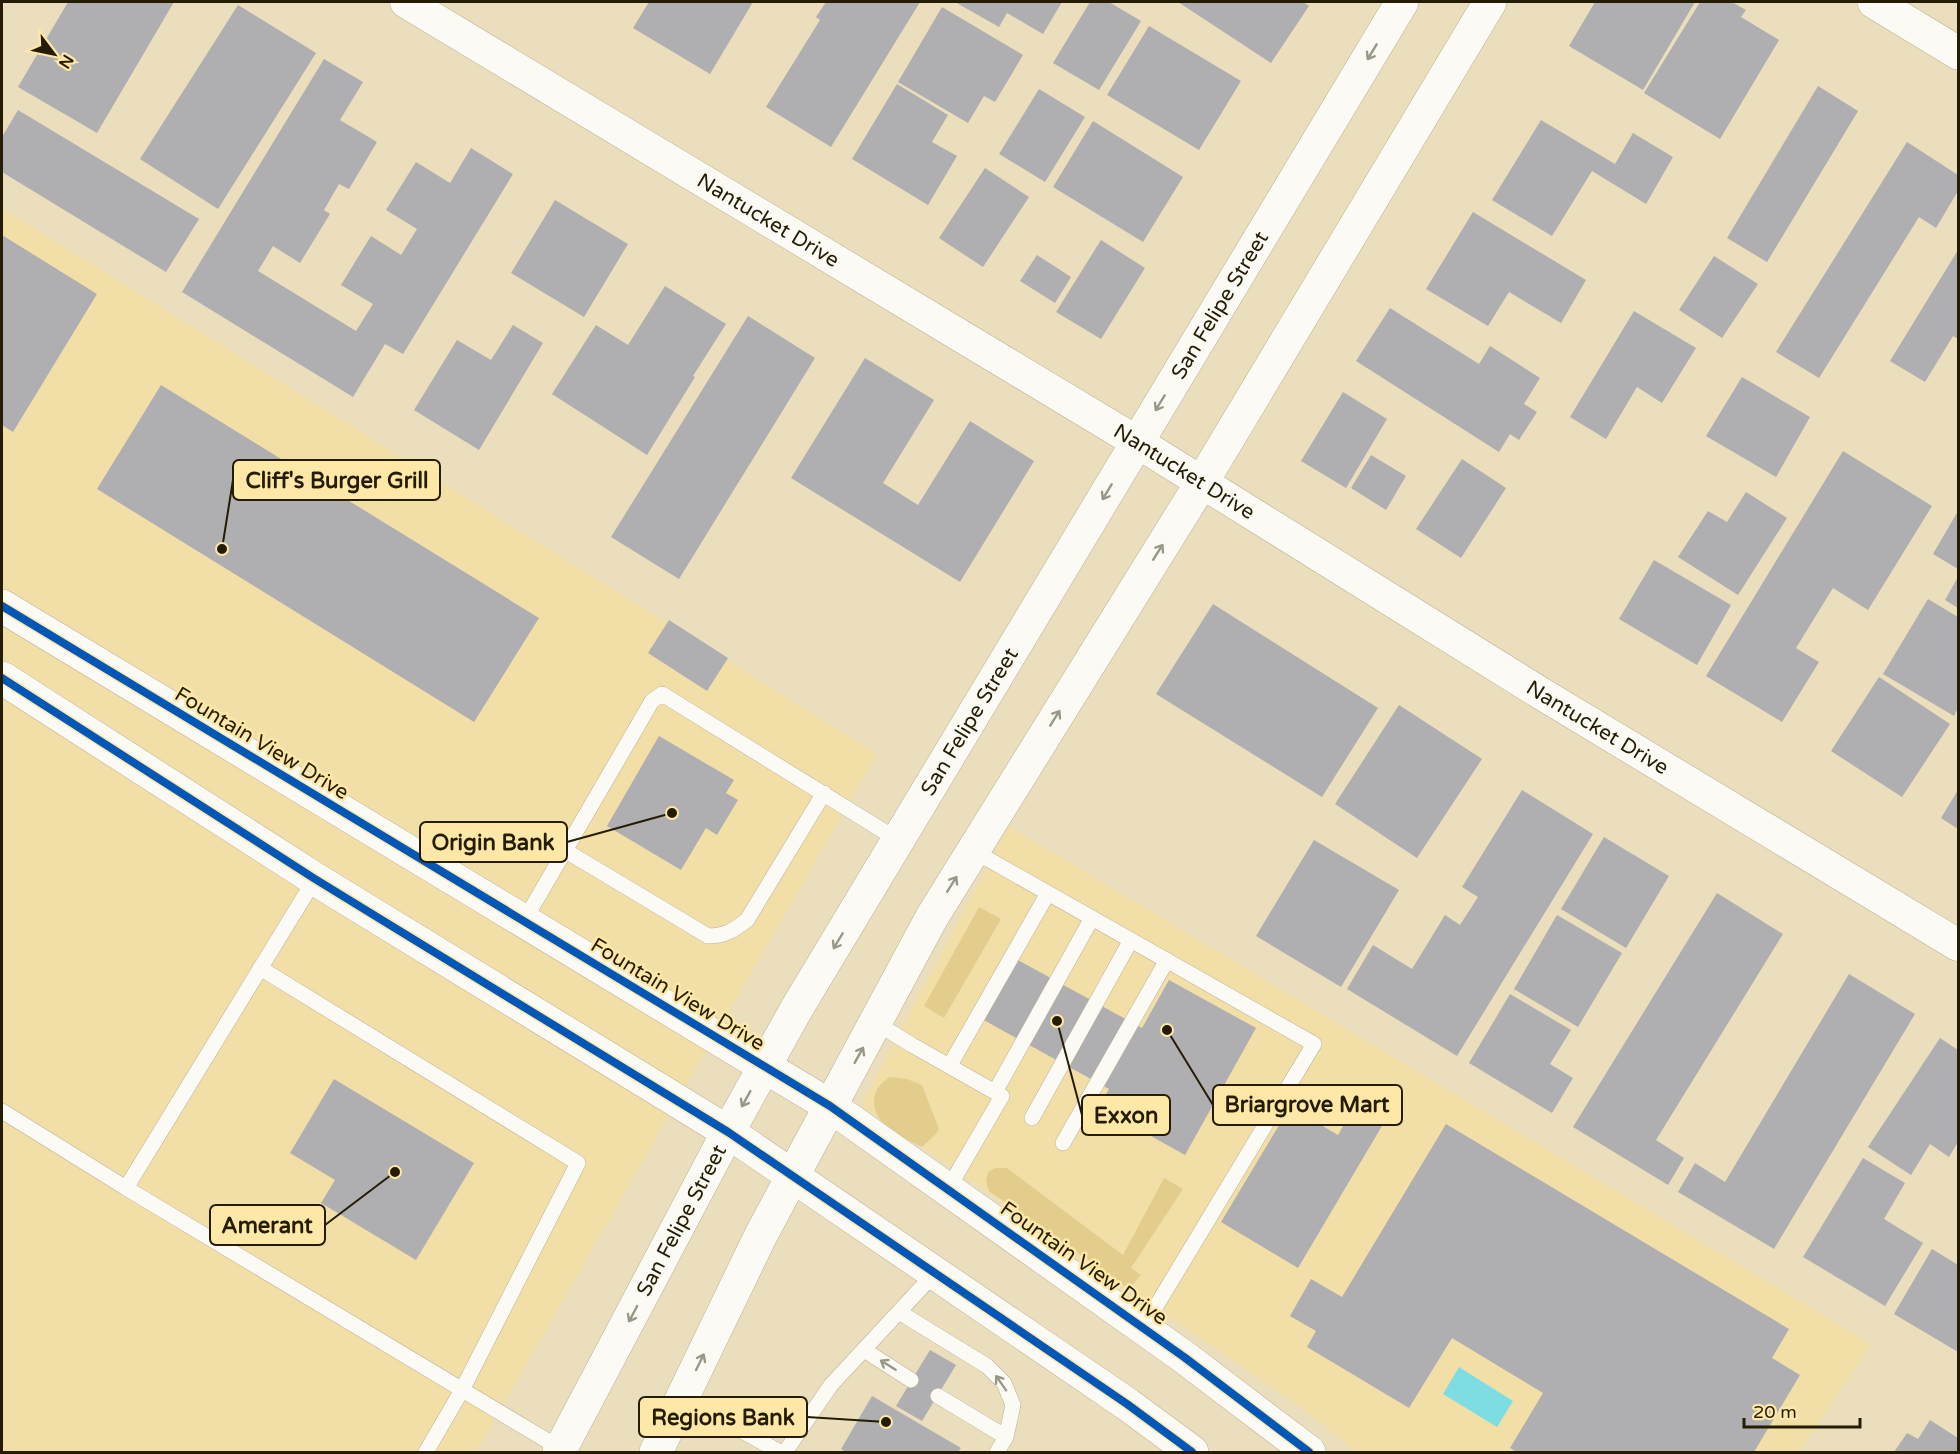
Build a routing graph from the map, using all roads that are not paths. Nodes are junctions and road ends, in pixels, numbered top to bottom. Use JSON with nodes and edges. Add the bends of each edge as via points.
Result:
{"nodes":[{"id":1,"x":406,"y":2,"type":"edge"},
{"id":2,"x":1402,"y":2,"type":"edge"},
{"id":3,"x":1490,"y":2,"type":"edge"},
{"id":4,"x":1874,"y":2,"type":"edge"},
{"id":5,"x":1959,"y":53,"type":"edge"},
{"id":6,"x":1137,"y":442,"type":"junction"},
{"id":7,"x":1202,"y":482,"type":"junction"},
{"id":8,"x":2,"y":606,"type":"edge"},
{"id":9,"x":2,"y":678,"type":"edge"},
{"id":10,"x":824,"y":793,"type":"junction"},
{"id":11,"x":898,"y":840,"type":"junction"},
{"id":12,"x":972,"y":850,"type":"junction"},
{"id":13,"x":566,"y":851,"type":"junction"},
{"id":14,"x":315,"y":879,"type":"junction"},
{"id":15,"x":1048,"y":893,"type":"junction"},
{"id":16,"x":1092,"y":918,"type":"junction"},
{"id":17,"x":524,"y":921,"type":"junction"},
{"id":18,"x":1131,"y":940,"type":"junction"},
{"id":19,"x":1959,"y":945,"type":"edge"},
{"id":20,"x":1167,"y":960,"type":"junction"},
{"id":21,"x":260,"y":968,"type":"junction"},
{"id":22,"x":876,"y":1023,"type":"junction"},
{"id":23,"x":950,"y":1065,"type":"junction"},
{"id":24,"x":765,"y":1067,"type":"junction"},
{"id":25,"x":995,"y":1092,"type":"junction"},
{"id":26,"x":830,"y":1106,"type":"junction"},
{"id":27,"x":2,"y":1111,"type":"edge"},
{"id":28,"x":1032,"y":1118,"type":"dead end"},
{"id":29,"x":728,"y":1132,"type":"junction"},
{"id":30,"x":1063,"y":1143,"type":"dead end"},
{"id":31,"x":793,"y":1175,"type":"junction"},
{"id":32,"x":126,"y":1188,"type":"junction"},
{"id":33,"x":948,"y":1189,"type":"junction"},
{"id":34,"x":935,"y":1273,"type":"junction"},
{"id":35,"x":899,"y":1312,"type":"junction"},
{"id":36,"x":1143,"y":1328,"type":"junction"},
{"id":37,"x":864,"y":1350,"type":"junction"},
{"id":38,"x":911,"y":1380,"type":"dead end"},
{"id":39,"x":462,"y":1390,"type":"junction"},
{"id":40,"x":938,"y":1396,"type":"dead end"},
{"id":41,"x":682,"y":1398,"type":"junction"},
{"id":42,"x":1006,"y":1437,"type":"junction"},
{"id":43,"x":560,"y":1451,"type":"edge"},
{"id":44,"x":426,"y":1452,"type":"edge"},
{"id":45,"x":656,"y":1452,"type":"edge"},
{"id":46,"x":780,"y":1452,"type":"edge"},
{"id":47,"x":785,"y":1452,"type":"edge"},
{"id":48,"x":997,"y":1452,"type":"edge"},
{"id":49,"x":1192,"y":1452,"type":"edge"},
{"id":50,"x":1309,"y":1452,"type":"edge"}],
"edges":[{"from":1,"to":6,"type":"street","name":"Nantucket Drive"},
{"from":2,"to":6,"type":"main road","name":"San Felipe Street","one_way":true},
{"from":3,"to":7,"type":"main road"},
{"from":4,"to":5,"type":"main road"},
{"from":6,"to":7,"type":"street","name":"Nantucket Drive"},
{"from":6,"to":11,"type":"main road","name":"San Felipe Street","one_way":true},
{"from":12,"to":7,"type":"main road","one_way":true},
{"from":7,"to":19,"type":"street","name":"Nantucket Drive","via":[[1542,694]]},
{"from":8,"to":17,"type":"main road","name":"Fountain View Drive"},
{"from":9,"to":14,"type":"main road"},
{"from":10,"to":11,"type":"lane"},
{"from":10,"to":13,"type":"lane","via":[[747,920],[721,936],[708,936]]},
{"from":10,"to":13,"type":"lane","via":[[662,694],[652,701]]},
{"from":11,"to":24,"type":"main road","name":"San Felipe Street","one_way":true,"via":[[796,1008]]},
{"from":12,"to":15,"type":"lane"},
{"from":22,"to":12,"type":"main road","one_way":true},
{"from":13,"to":17,"type":"lane"},
{"from":14,"to":21,"type":"lane"},
{"from":14,"to":29,"type":"main road"},
{"from":15,"to":16,"type":"lane"},
{"from":15,"to":23,"type":"lane"},
{"from":16,"to":18,"type":"lane"},
{"from":16,"to":25,"type":"lane"},
{"from":17,"to":24,"type":"main road","name":"Fountain View Drive"},
{"from":18,"to":20,"type":"lane"},
{"from":18,"to":28,"type":"lane"},
{"from":20,"to":30,"type":"lane"},
{"from":20,"to":36,"type":"lane","via":[[1314,1044]]},
{"from":21,"to":32,"type":"lane"},
{"from":21,"to":39,"type":"lane","via":[[578,1163]]},
{"from":22,"to":23,"type":"lane"},
{"from":26,"to":22,"type":"main road","one_way":true},
{"from":23,"to":25,"type":"lane"},
{"from":24,"to":26,"type":"main road","name":"Fountain View Drive"},
{"from":24,"to":29,"type":"main road","name":"San Felipe Street","one_way":true},
{"from":25,"to":33,"type":"lane","via":[[1002,1096]]},
{"from":26,"to":31,"type":"main road"},
{"from":26,"to":33,"type":"main road","name":"Fountain View Drive"},
{"from":27,"to":32,"type":"lane"},
{"from":29,"to":31,"type":"main road"},
{"from":29,"to":43,"type":"main road","name":"San Felipe Street","one_way":true},
{"from":31,"to":34,"type":"main road"},
{"from":41,"to":31,"type":"main road","one_way":true},
{"from":32,"to":39,"type":"lane"},
{"from":33,"to":36,"type":"main road","name":"Fountain View Drive"},
{"from":34,"to":35,"type":"lane"},
{"from":34,"to":49,"type":"main road"},
{"from":35,"to":37,"type":"lane"},
{"from":42,"to":35,"type":"lane","one_way":true,"via":[[1013,1405],[1004,1383],[987,1366]]},
{"from":36,"to":50,"type":"main road","name":"Fountain View Drive"},
{"from":38,"to":37,"type":"lane","one_way":true},
{"from":37,"to":47,"type":"lane","via":[[831,1385]]},
{"from":39,"to":43,"type":"lane"},
{"from":39,"to":44,"type":"lane"},
{"from":40,"to":42,"type":"lane"},
{"from":41,"to":45,"type":"main road"},
{"from":41,"to":46,"type":"lane"},
{"from":42,"to":48,"type":"lane"}]}
